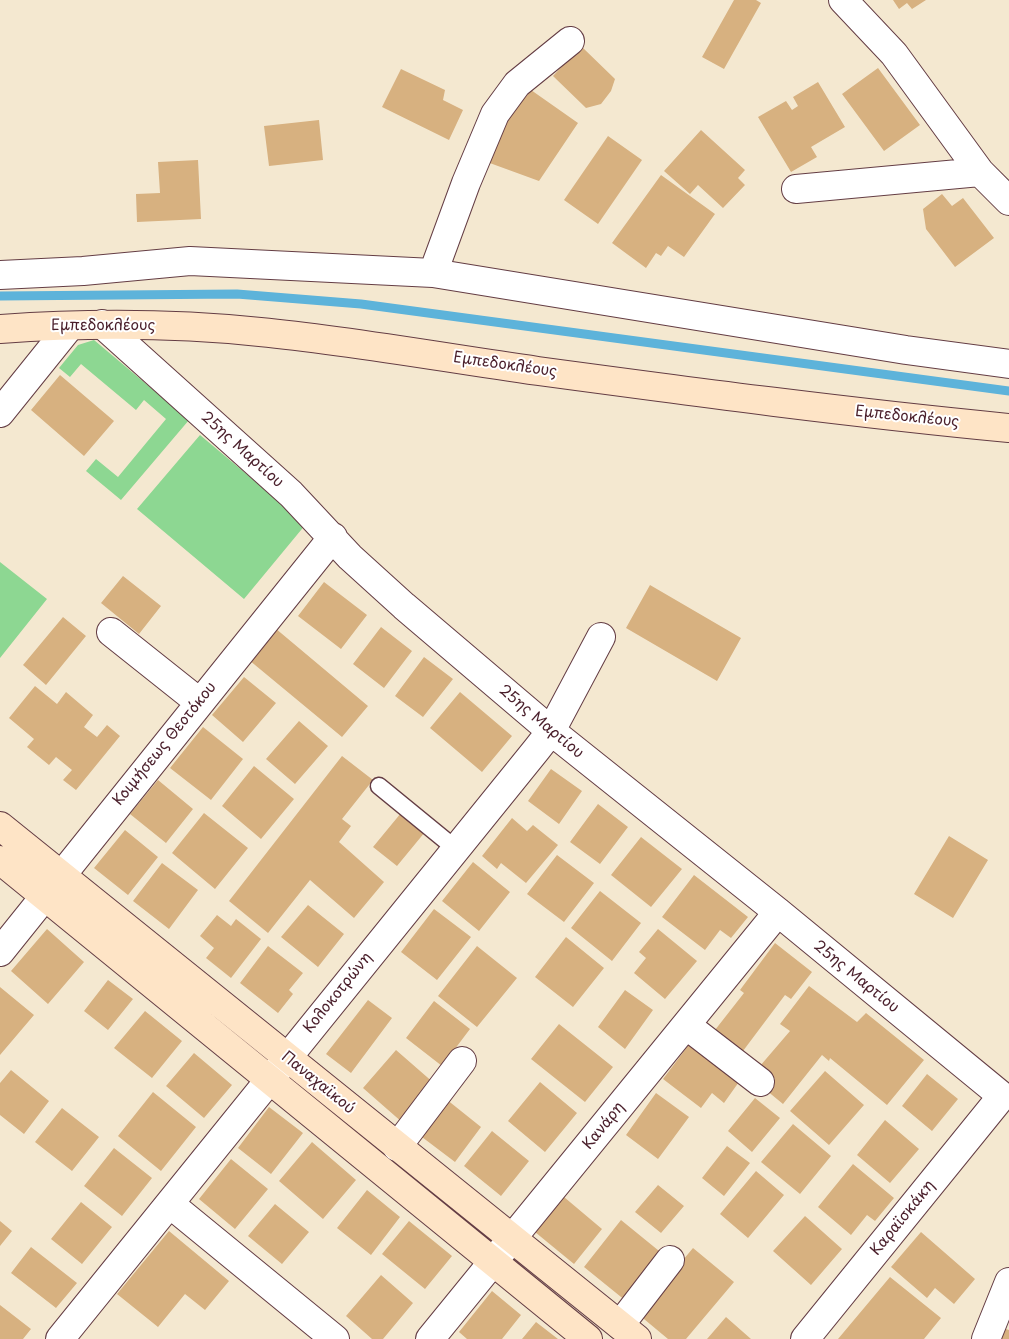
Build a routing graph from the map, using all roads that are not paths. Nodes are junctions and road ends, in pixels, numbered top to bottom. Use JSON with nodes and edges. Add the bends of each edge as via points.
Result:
{"nodes":[{"id":1,"x":842,"y":0,"type":"edge"},
{"id":2,"x":570,"y":41,"type":"dead end"},
{"id":3,"x":980,"y":172,"type":"junction"},
{"id":4,"x":796,"y":189,"type":"dead end"},
{"id":5,"x":1009,"y":202,"type":"edge"},
{"id":6,"x":433,"y":273,"type":"junction"},
{"id":7,"x":0,"y":275,"type":"edge"},
{"id":8,"x":102,"y":324,"type":"junction"},
{"id":9,"x":70,"y":326,"type":"junction"},
{"id":10,"x":0,"y":329,"type":"edge"},
{"id":11,"x":1009,"y":364,"type":"edge"},
{"id":12,"x":0,"y":413,"type":"edge"},
{"id":13,"x":1009,"y":428,"type":"edge"},
{"id":14,"x":332,"y":537,"type":"junction"},
{"id":15,"x":111,"y":632,"type":"dead end"},
{"id":16,"x":601,"y":637,"type":"dead end"},
{"id":17,"x":199,"y":702,"type":"junction"},
{"id":18,"x":551,"y":731,"type":"junction"},
{"id":19,"x":379,"y":786,"type":"dead end"},
{"id":20,"x":0,"y":826,"type":"edge"},
{"id":21,"x":456,"y":849,"type":"junction"},
{"id":22,"x":0,"y":860,"type":"edge"},
{"id":23,"x":61,"y":875,"type":"junction"},
{"id":24,"x":44,"y":897,"type":"junction"},
{"id":25,"x":778,"y":912,"type":"junction"},
{"id":26,"x":0,"y":952,"type":"edge"},
{"id":27,"x":686,"y":1025,"type":"junction"},
{"id":28,"x":286,"y":1057,"type":"junction"},
{"id":29,"x":462,"y":1062,"type":"dead end"},
{"id":30,"x":268,"y":1079,"type":"junction"},
{"id":31,"x":760,"y":1082,"type":"dead end"},
{"id":32,"x":1002,"y":1096,"type":"joint"},
{"id":33,"x":397,"y":1147,"type":"junction"},
{"id":34,"x":170,"y":1204,"type":"junction"},
{"id":35,"x":511,"y":1240,"type":"junction"},
{"id":36,"x":670,"y":1260,"type":"dead end"},
{"id":37,"x":493,"y":1262,"type":"junction"},
{"id":38,"x":1009,"y":1282,"type":"edge"},
{"id":39,"x":628,"y":1332,"type":"edge"},
{"id":40,"x":60,"y":1339,"type":"edge"},
{"id":41,"x":336,"y":1339,"type":"edge"},
{"id":42,"x":430,"y":1339,"type":"edge"},
{"id":43,"x":588,"y":1339,"type":"edge"},
{"id":44,"x":805,"y":1339,"type":"edge"},
{"id":45,"x":986,"y":1339,"type":"edge"}],
"edges":[{"from":1,"to":3,"type":"street","via":[[894,54]]},
{"from":2,"to":6,"type":"street","via":[[517,84],[495,114]]},
{"from":3,"to":4,"type":"street"},
{"from":3,"to":5,"type":"street"},
{"from":6,"to":7,"type":"street","via":[[190,261]]},
{"from":6,"to":11,"type":"street"},
{"from":8,"to":9,"type":"main road","name":"Εμπεδοκλέους"},
{"from":8,"to":13,"type":"main road","name":"Εμπεδοκλέους","via":[[259,332],[900,417]]},
{"from":8,"to":14,"type":"street","name":"25ης Μαρτίου","via":[[291,494]]},
{"from":9,"to":10,"type":"main road","name":"Εμπεδοκλέους"},
{"from":9,"to":12,"type":"street"},
{"from":14,"to":17,"type":"street","name":"Κοιμήσεως Θεοτόκου"},
{"from":14,"to":18,"type":"street","name":"25ης Μαρτίου","via":[[398,601]]},
{"from":15,"to":17,"type":"street"},
{"from":16,"to":18,"type":"street","name":"Κολοκοτρώνη"},
{"from":17,"to":23,"type":"street","name":"Κοιμήσεως Θεοτόκου"},
{"from":18,"to":21,"type":"street","name":"Κολοκοτρώνη"},
{"from":18,"to":25,"type":"street","name":"25ης Μαρτίου"},
{"from":19,"to":21,"type":"lane"},
{"from":20,"to":23,"type":"main road","name":"Παναχαϊκού"},
{"from":21,"to":28,"type":"street","name":"Κολοκοτρώνη"},
{"from":22,"to":24,"type":"main road","name":"Παναχαϊκού"},
{"from":23,"to":24,"type":"street","name":"Κοιμήσεως Θεοτόκου"},
{"from":23,"to":28,"type":"main road","name":"Παναχαϊκού"},
{"from":24,"to":26,"type":"street","name":"Κοιμήσεως Θεοτόκου"},
{"from":24,"to":30,"type":"main road","name":"Παναχαϊκού"},
{"from":25,"to":27,"type":"street","name":"Κανάρη"},
{"from":25,"to":32,"type":"street","name":"25ης Μαρτίου"},
{"from":27,"to":31,"type":"street"},
{"from":27,"to":35,"type":"street","name":"Κανάρη"},
{"from":28,"to":30,"type":"street","name":"Κολοκοτρώνη"},
{"from":28,"to":33,"type":"main road","name":"Παναχαϊκού"},
{"from":29,"to":33,"type":"street"},
{"from":30,"to":34,"type":"street","name":"Κολοκοτρώνη"},
{"from":30,"to":37,"type":"main road","name":"Παναχαϊκού"},
{"from":32,"to":44,"type":"street","name":"Καραϊσκάκη"},
{"from":33,"to":35,"type":"main road","name":"Παναχαϊκού"},
{"from":34,"to":40,"type":"street","name":"Κολοκοτρώνη"},
{"from":34,"to":41,"type":"street"},
{"from":35,"to":37,"type":"street","name":"Κανάρη"},
{"from":35,"to":39,"type":"main road","name":"Παναχαϊκού"},
{"from":36,"to":39,"type":"street"},
{"from":37,"to":42,"type":"street","name":"Κανάρη"},
{"from":37,"to":43,"type":"main road","name":"Παναχαϊκού"},
{"from":38,"to":45,"type":"street"}]}
